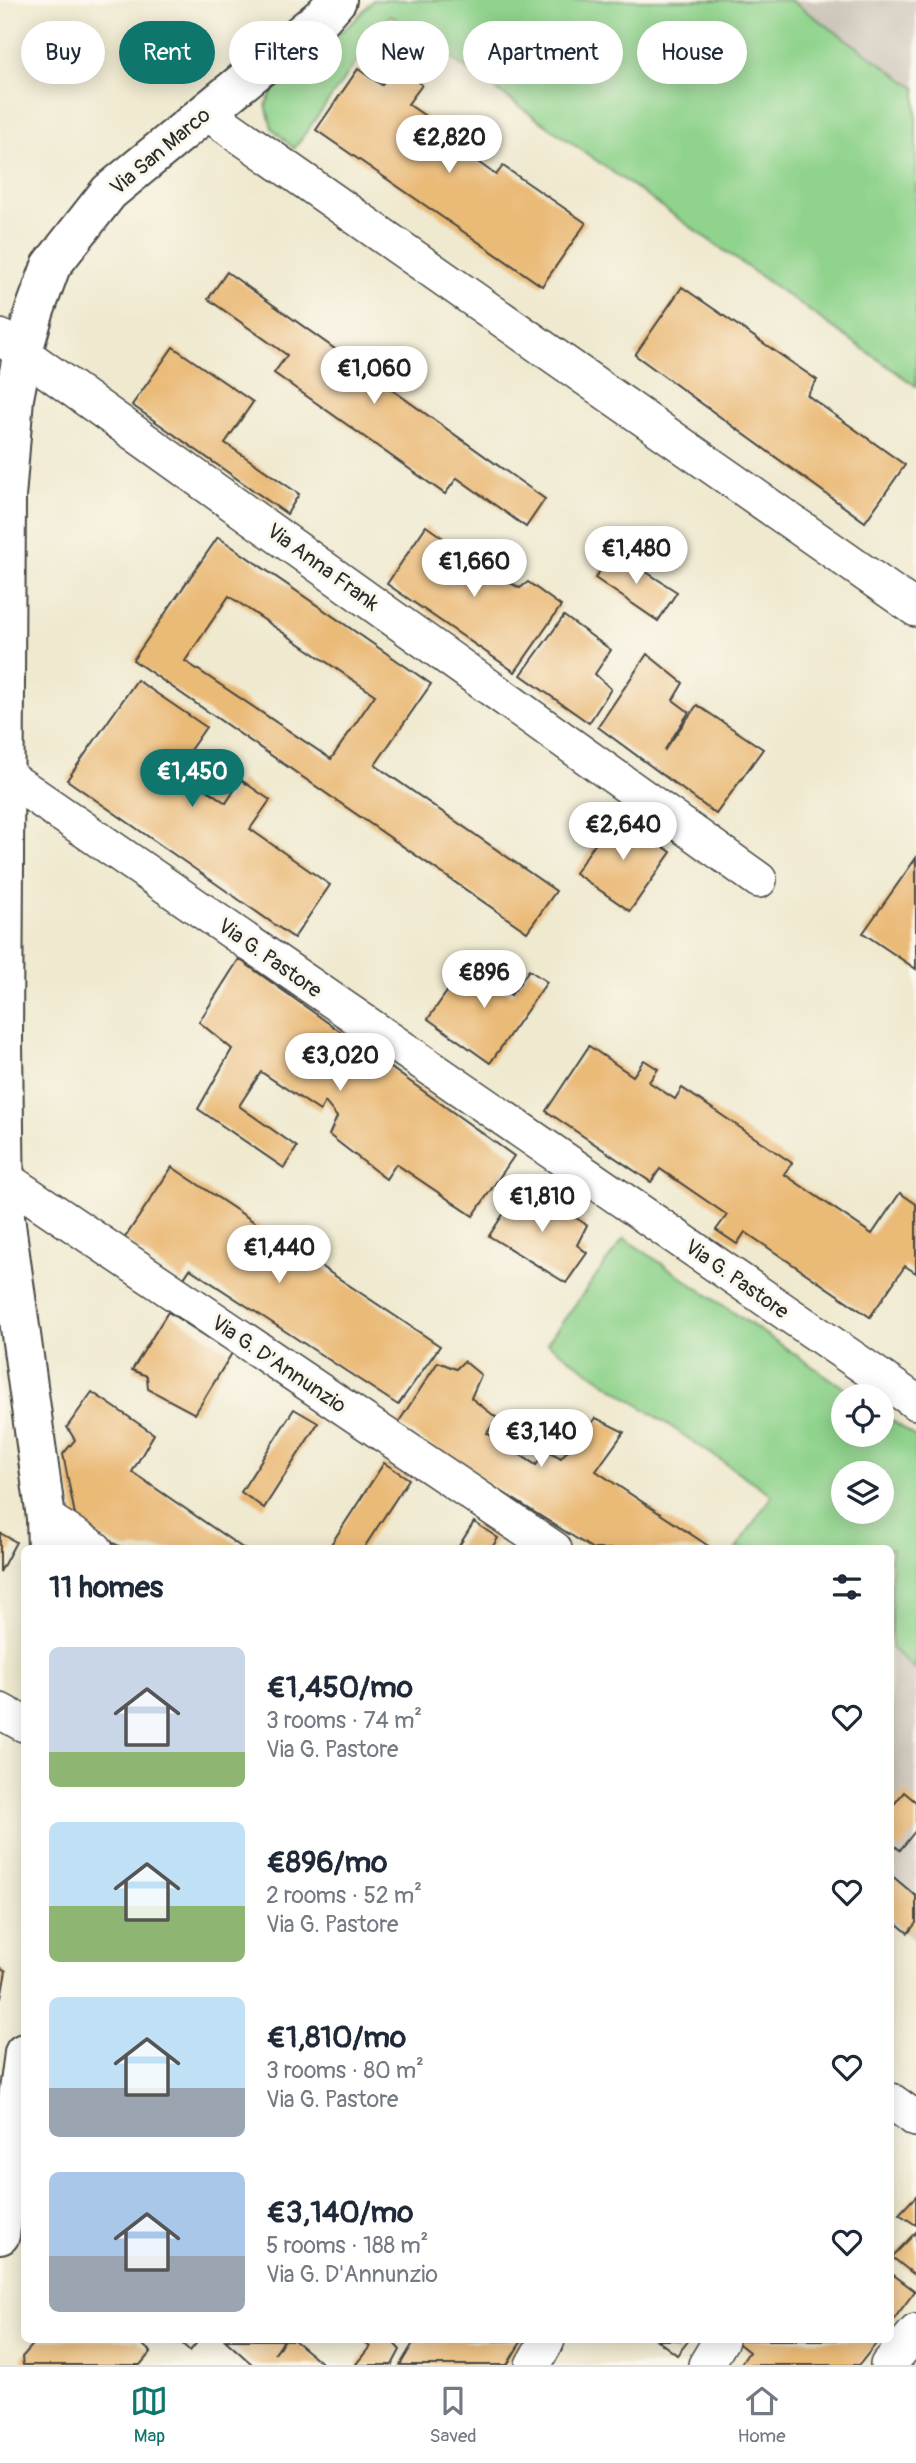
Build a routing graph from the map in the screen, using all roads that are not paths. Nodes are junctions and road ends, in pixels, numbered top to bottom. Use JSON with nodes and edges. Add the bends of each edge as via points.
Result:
{"nodes":[{"id":1,"x":337,"y":0,"type":"edge"},
{"id":2,"x":206,"y":112,"type":"junction"},
{"id":3,"x":12,"y":344,"type":"edge"},
{"id":4,"x":916,"y":609,"type":"edge"},
{"id":5,"x":2,"y":779,"type":"edge"},
{"id":6,"x":759,"y":880,"type":"dead end"},
{"id":7,"x":4,"y":1178,"type":"junction"},
{"id":8,"x":916,"y":1402,"type":"edge"},
{"id":9,"x":46,"y":1534,"type":"edge"},
{"id":10,"x":82,"y":1545,"type":"edge"},
{"id":11,"x":548,"y":1545,"type":"edge"},
{"id":12,"x":0,"y":1711,"type":"edge"},
{"id":13,"x":21,"y":1722,"type":"edge"},
{"id":14,"x":15,"y":2063,"type":"edge"},
{"id":15,"x":894,"y":2103,"type":"edge"},
{"id":16,"x":916,"y":2119,"type":"edge"},
{"id":17,"x":0,"y":2235,"type":"edge"},
{"id":18,"x":916,"y":2332,"type":"edge"},
{"id":19,"x":545,"y":2343,"type":"edge"},
{"id":20,"x":719,"y":2343,"type":"edge"},
{"id":21,"x":533,"y":2365,"type":"edge"},
{"id":22,"x":706,"y":2365,"type":"edge"},
{"id":23,"x":888,"y":2365,"type":"edge"}],
"edges":[{"from":1,"to":2,"type":"main road","name":"Via San Marco"},
{"from":2,"to":3,"type":"main road","name":"Via San Marco","via":[[109,192],[51,266],[35,310]]},
{"from":2,"to":4,"type":"street"},
{"from":3,"to":5,"type":"main road","name":"Via San Marco"},
{"from":3,"to":6,"type":"street","name":"Via Anna Frank"},
{"from":5,"to":7,"type":"main road","name":"Via San Marco"},
{"from":5,"to":8,"type":"street","name":"Via G. Pastore"},
{"from":7,"to":9,"type":"main road","name":"Via San Marco","via":[[5,1217]]},
{"from":7,"to":11,"type":"street","name":"Via G. D'Annunzio"},
{"from":9,"to":10,"type":"street"},
{"from":12,"to":13,"type":"street"},
{"from":14,"to":17,"type":"main road"},
{"from":15,"to":16,"type":"street"},
{"from":18,"to":23,"type":"street"},
{"from":19,"to":21,"type":"street"},
{"from":20,"to":22,"type":"street"}]}
